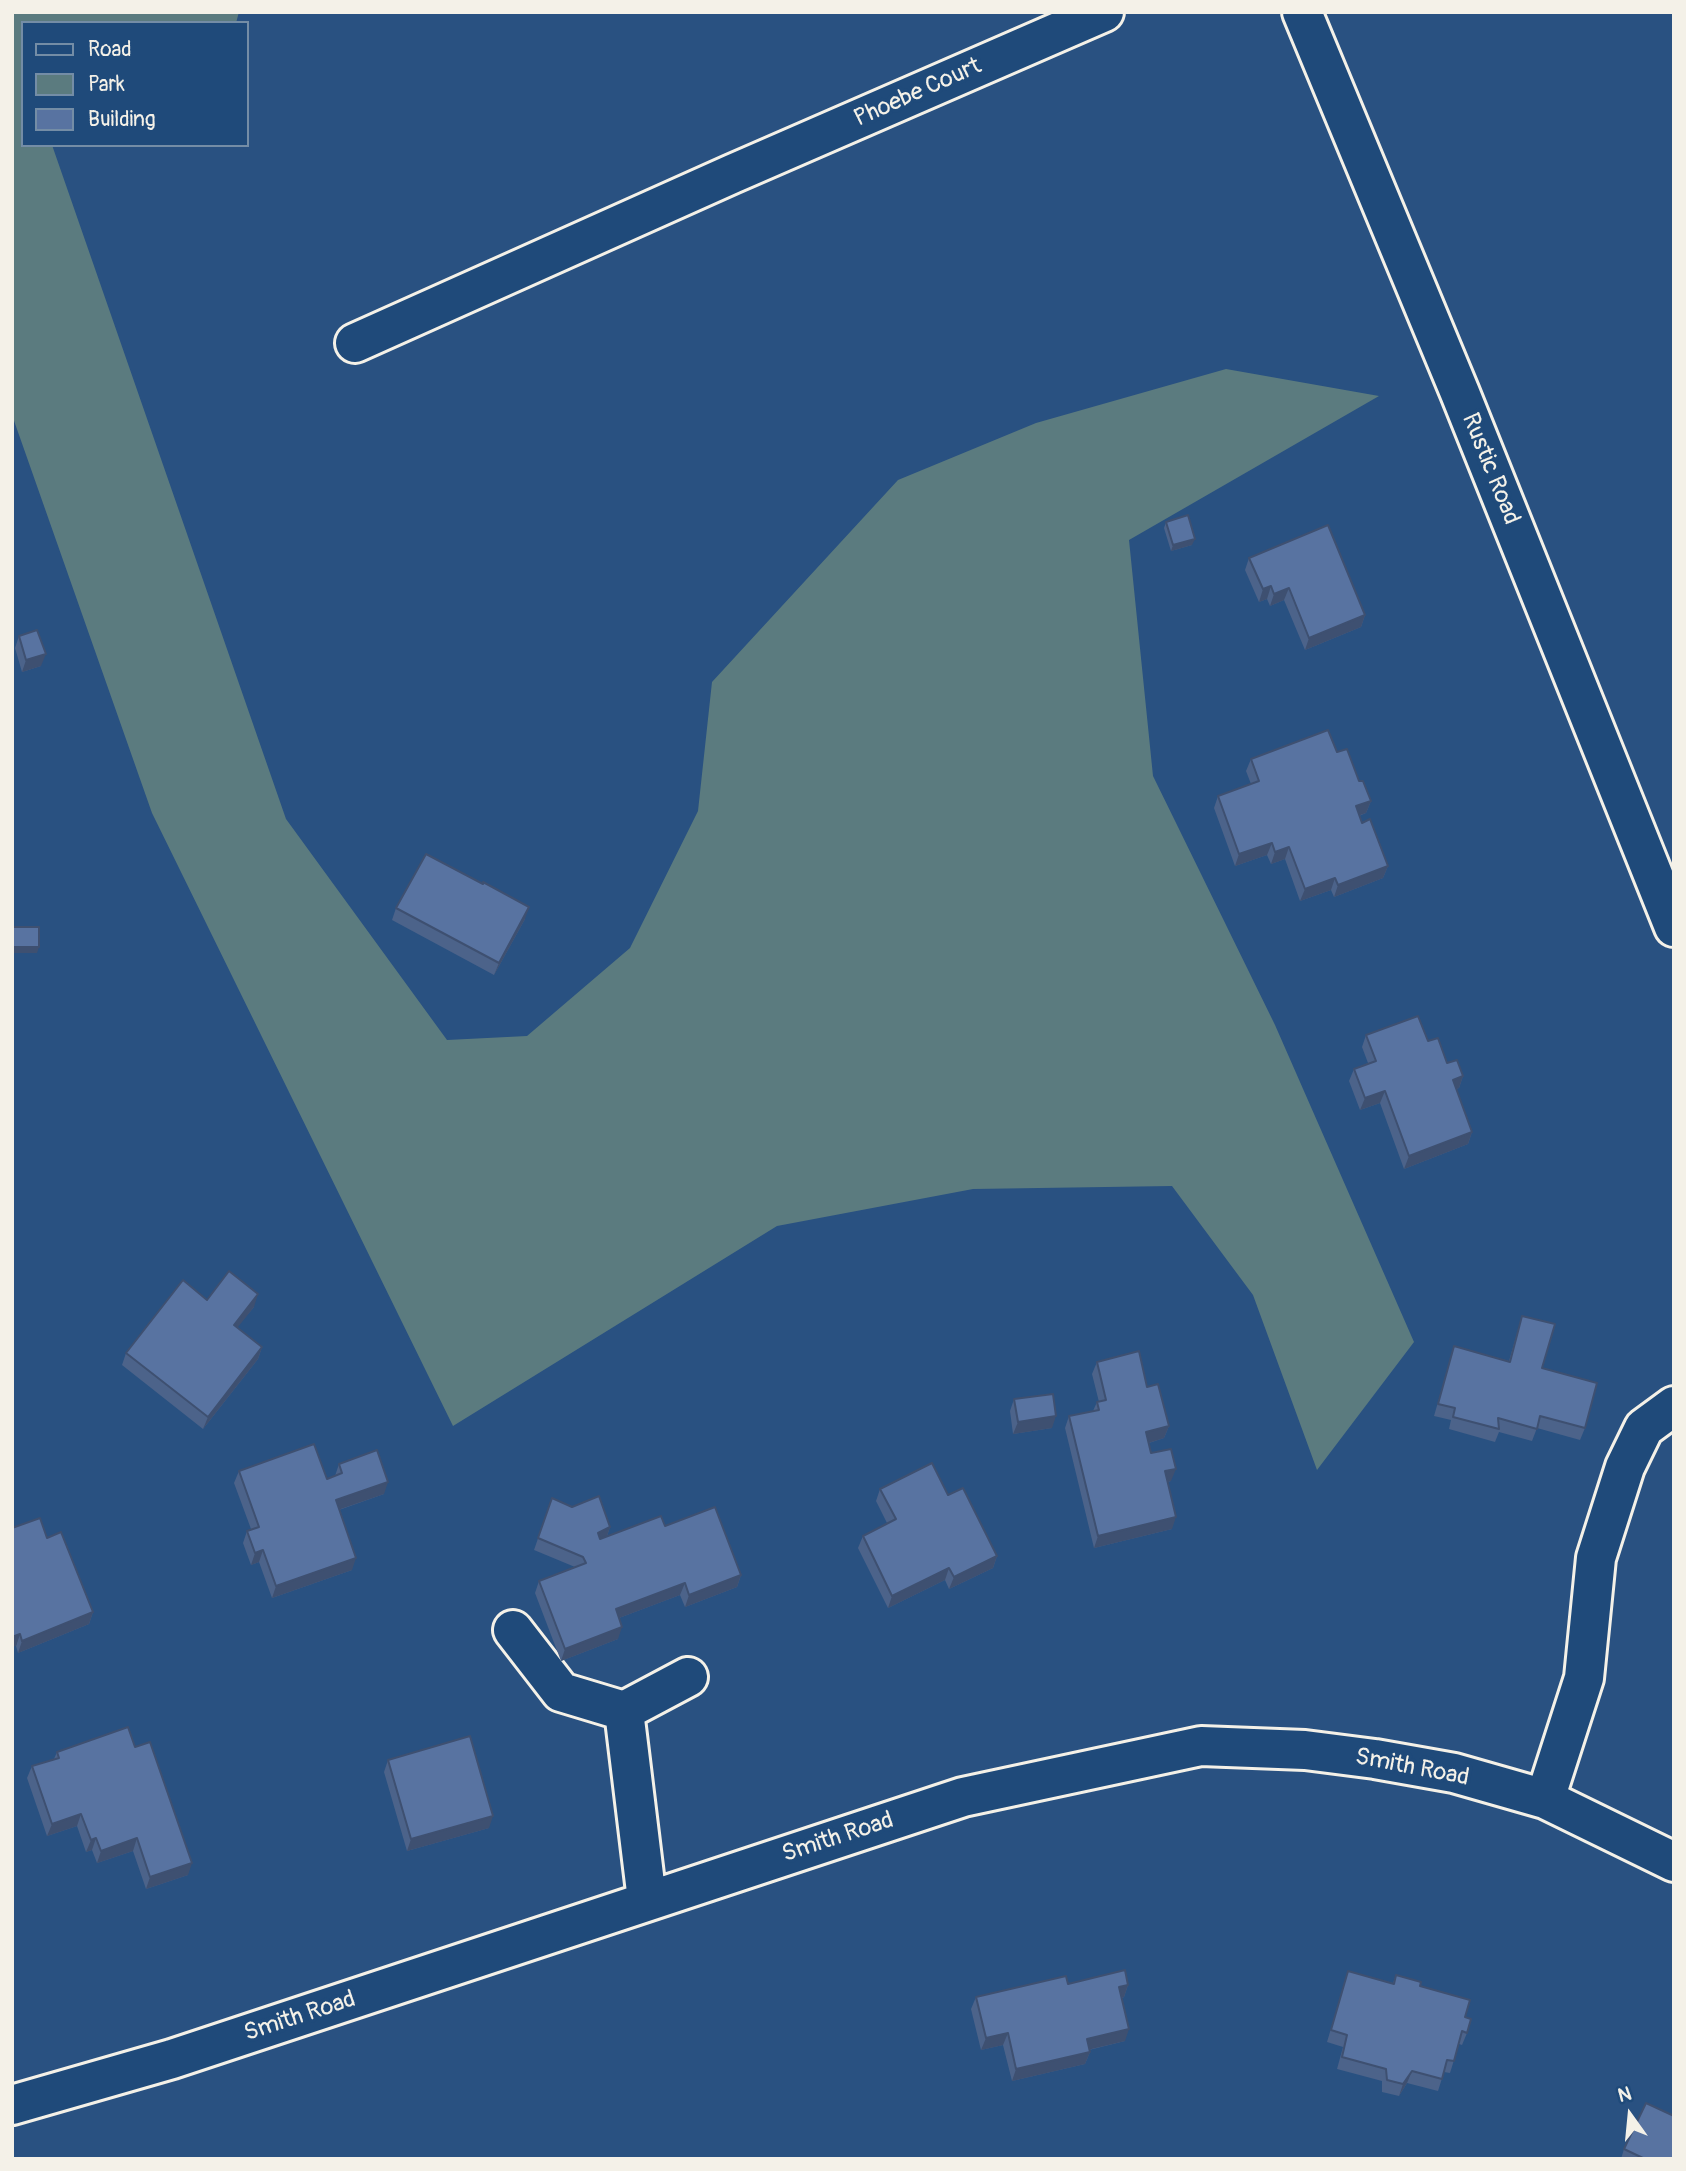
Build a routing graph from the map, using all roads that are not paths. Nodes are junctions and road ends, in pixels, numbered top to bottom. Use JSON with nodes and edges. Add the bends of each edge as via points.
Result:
{"nodes":[{"id":1,"x":1104,"y":12,"type":"edge"},
{"id":2,"x":1302,"y":12,"type":"edge"},
{"id":3,"x":355,"y":343,"type":"dead end"},
{"id":4,"x":1674,"y":927,"type":"edge"},
{"id":5,"x":1674,"y":1406,"type":"edge"},
{"id":6,"x":513,"y":1630,"type":"dead end"},
{"id":7,"x":688,"y":1676,"type":"dead end"},
{"id":8,"x":624,"y":1711,"type":"junction"},
{"id":9,"x":1545,"y":1799,"type":"junction"},
{"id":10,"x":1674,"y":1862,"type":"edge"},
{"id":11,"x":647,"y":1900,"type":"junction"},
{"id":12,"x":12,"y":2105,"type":"edge"}],
"edges":[{"from":1,"to":3,"type":"street","name":"Phoebe Court"},
{"from":2,"to":4,"type":"street","name":"Rustic Road"},
{"from":5,"to":9,"type":"street","via":[[1644,1428],[1625,1467],[1596,1558],[1584,1678]]},
{"from":6,"to":8,"type":"street","via":[[561,1692]]},
{"from":7,"to":8,"type":"street"},
{"from":8,"to":11,"type":"street"},
{"from":9,"to":10,"type":"street","name":"Smith Road"},
{"from":9,"to":11,"type":"street","name":"Smith Road","via":[[1454,1773],[1375,1759],[1201,1745],[963,1797]]},
{"from":11,"to":12,"type":"street","name":"Smith Road","via":[[172,2059]]}]}
